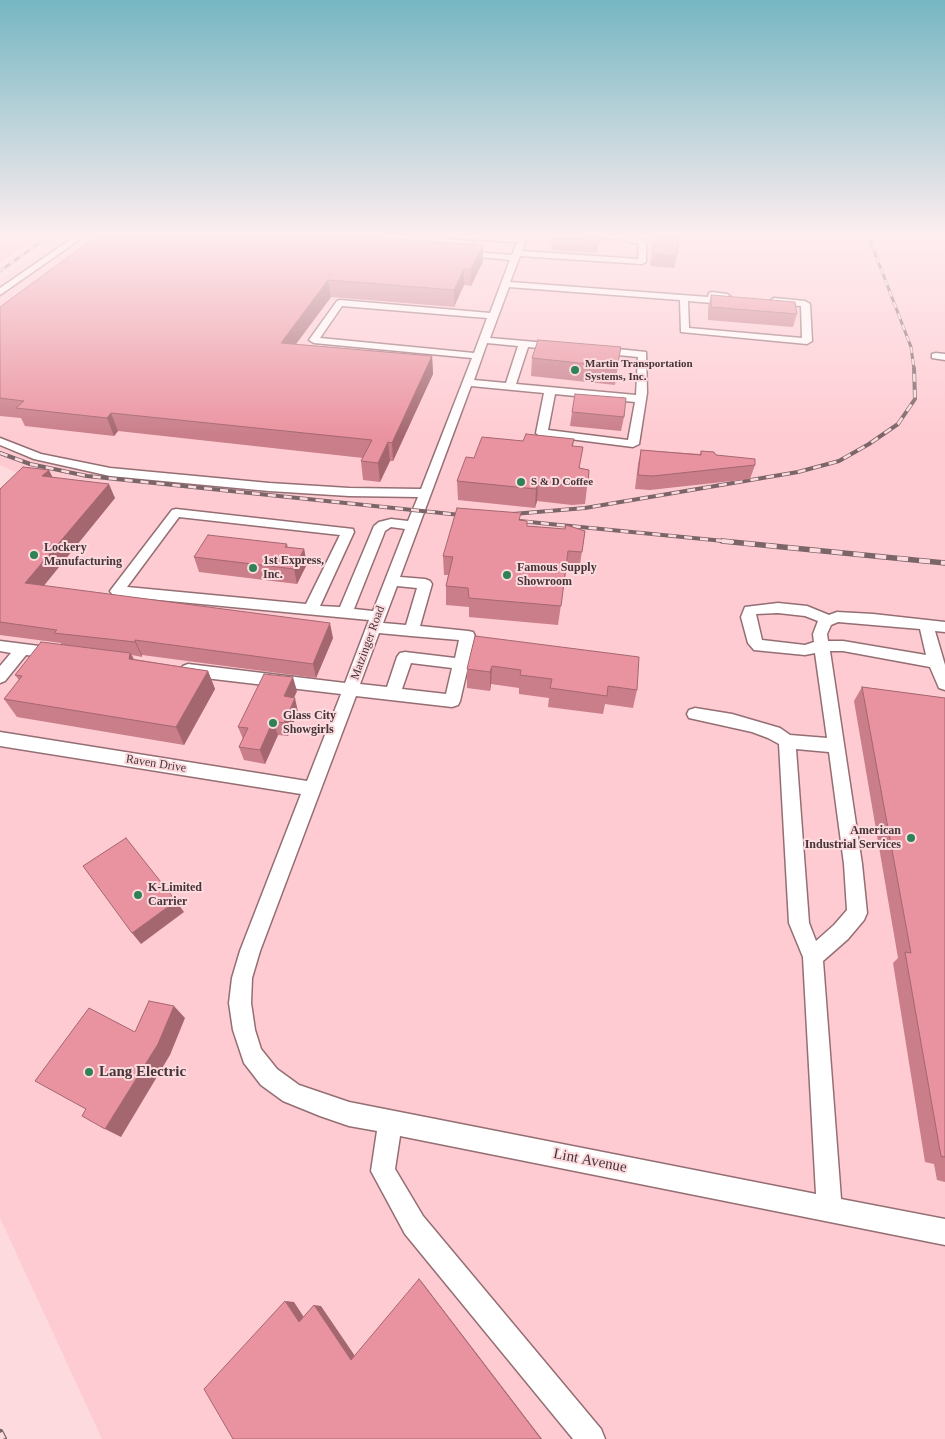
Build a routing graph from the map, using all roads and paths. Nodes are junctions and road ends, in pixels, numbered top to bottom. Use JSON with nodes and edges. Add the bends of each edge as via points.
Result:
{"nodes":[{"id":1,"x":498,"y":302,"type":"edge"},
{"id":2,"x":684,"y":302,"type":"edge"},
{"id":3,"x":787,"y":302,"type":"edge"},
{"id":4,"x":493,"y":316,"type":"junction"},
{"id":5,"x":484,"y":340,"type":"junction"},
{"id":6,"x":524,"y":344,"type":"junction"},
{"id":7,"x":571,"y":348,"type":"edge"},
{"id":8,"x":589,"y":349,"type":"edge"},
{"id":9,"x":478,"y":356,"type":"junction"},
{"id":10,"x":468,"y":383,"type":"junction"},
{"id":11,"x":510,"y":386,"type":"junction"},
{"id":12,"x":550,"y":390,"type":"junction"},
{"id":13,"x":640,"y":399,"type":"junction"},
{"id":14,"x":0,"y":441,"type":"edge"},
{"id":15,"x":425,"y":493,"type":"junction"},
{"id":16,"x":413,"y":526,"type":"junction"},
{"id":17,"x":392,"y":581,"type":"junction"},
{"id":18,"x":312,"y":609,"type":"junction"},
{"id":19,"x":345,"y":612,"type":"junction"},
{"id":20,"x":828,"y":620,"type":"junction"},
{"id":21,"x":376,"y":622,"type":"junction"},
{"id":22,"x":926,"y":625,"type":"junction"},
{"id":23,"x":945,"y":627,"type":"edge"},
{"id":24,"x":410,"y":631,"type":"junction"},
{"id":25,"x":0,"y":646,"type":"edge"},
{"id":26,"x":820,"y":646,"type":"junction"},
{"id":27,"x":22,"y":649,"type":"junction"},
{"id":28,"x":71,"y":656,"type":"edge"},
{"id":29,"x":936,"y":662,"type":"junction"},
{"id":30,"x":462,"y":664,"type":"junction"},
{"id":31,"x":170,"y":668,"type":"edge"},
{"id":32,"x":0,"y":676,"type":"edge"},
{"id":33,"x":945,"y":684,"type":"edge"},
{"id":34,"x":351,"y":688,"type":"junction"},
{"id":35,"x":393,"y":694,"type":"junction"},
{"id":36,"x":695,"y":714,"type":"dead end"},
{"id":37,"x":0,"y":739,"type":"edge"},
{"id":38,"x":786,"y":741,"type":"junction"},
{"id":39,"x":835,"y":746,"type":"junction"},
{"id":40,"x":313,"y":789,"type":"junction"},
{"id":41,"x":813,"y":957,"type":"junction"},
{"id":42,"x":252,"y":1055,"type":"joint"},
{"id":43,"x":390,"y":1122,"type":"junction"},
{"id":44,"x":829,"y":1209,"type":"junction"},
{"id":45,"x":945,"y":1232,"type":"edge"},
{"id":46,"x":591,"y":1439,"type":"edge"}],
"edges":[{"from":1,"to":4,"type":"street","name":"Matzinger Road"},
{"from":2,"to":3,"type":"street","via":[[684,330],[807,341],[804,304]]},
{"from":4,"to":5,"type":"street","name":"Matzinger Road"},
{"from":4,"to":9,"type":"street","via":[[340,303],[314,340]]},
{"from":5,"to":6,"type":"street"},
{"from":5,"to":9,"type":"street","name":"Matzinger Road"},
{"from":6,"to":7,"type":"street"},
{"from":6,"to":11,"type":"street"},
{"from":8,"to":13,"type":"street","via":[[643,354]]},
{"from":9,"to":10,"type":"street","name":"Matzinger Road"},
{"from":10,"to":11,"type":"street"},
{"from":10,"to":15,"type":"street","name":"Matzinger Road"},
{"from":11,"to":12,"type":"street"},
{"from":12,"to":13,"type":"lane"},
{"from":12,"to":13,"type":"street","via":[[542,433],[633,444]]},
{"from":14,"to":15,"type":"street","via":[[38,457],[110,472],[269,488]]},
{"from":15,"to":16,"type":"street","name":"Matzinger Road"},
{"from":16,"to":17,"type":"street","name":"Matzinger Road"},
{"from":16,"to":19,"type":"street","via":[[391,523],[378,529]]},
{"from":17,"to":21,"type":"street","name":"Matzinger Road"},
{"from":17,"to":24,"type":"street","via":[[425,584]]},
{"from":18,"to":18,"type":"street","via":[[302,608],[117,591],[176,513],[348,532]]},
{"from":18,"to":19,"type":"street"},
{"from":19,"to":21,"type":"street"},
{"from":20,"to":22,"type":"street","via":[[837,617]]},
{"from":20,"to":26,"type":"street","via":[[820,634]]},
{"from":20,"to":26,"type":"street","via":[[807,611],[750,610],[748,617],[759,646],[805,650]]},
{"from":21,"to":24,"type":"street"},
{"from":21,"to":34,"type":"street","name":"Matzinger Road"},
{"from":22,"to":23,"type":"street"},
{"from":22,"to":29,"type":"street"},
{"from":24,"to":30,"type":"street","via":[[468,636]]},
{"from":25,"to":27,"type":"street"},
{"from":26,"to":29,"type":"street","via":[[843,646]]},
{"from":26,"to":39,"type":"street"},
{"from":27,"to":28,"type":"street"},
{"from":27,"to":32,"type":"street"},
{"from":29,"to":33,"type":"street"},
{"from":30,"to":35,"type":"street","via":[[405,657]]},
{"from":30,"to":35,"type":"street","via":[[452,701]]},
{"from":31,"to":34,"type":"street","via":[[308,686]]},
{"from":34,"to":35,"type":"street"},
{"from":34,"to":40,"type":"street","name":"Matzinger Road"},
{"from":36,"to":38,"type":"street","via":[[754,726]]},
{"from":37,"to":40,"type":"street","name":"Raven Drive"},
{"from":38,"to":39,"type":"street"},
{"from":38,"to":41,"type":"street","via":[[799,923]]},
{"from":39,"to":41,"type":"street","via":[[857,913]]},
{"from":40,"to":42,"type":"street","name":"Matzinger Road","via":[[242,978],[240,1003]]},
{"from":41,"to":44,"type":"street"},
{"from":42,"to":43,"type":"street","name":"Lint Avenue","via":[[269,1077],[291,1093],[327,1107]]},
{"from":43,"to":44,"type":"street","name":"Lint Avenue"},
{"from":43,"to":46,"type":"street","via":[[382,1171],[414,1225]]},
{"from":44,"to":45,"type":"street","name":"Lint Avenue"}]}
